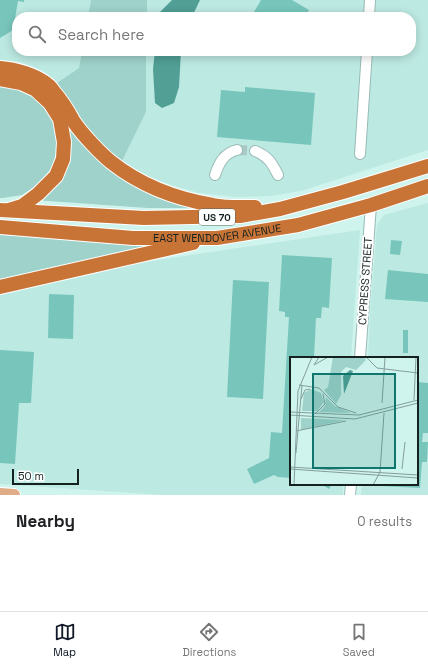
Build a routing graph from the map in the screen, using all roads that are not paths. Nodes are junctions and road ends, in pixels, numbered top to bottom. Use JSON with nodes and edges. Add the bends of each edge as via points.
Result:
{"nodes":[{"id":1,"x":370,"y":0,"type":"edge"},
{"id":2,"x":369,"y":12,"type":"edge"},
{"id":3,"x":367,"y":56,"type":"edge"},
{"id":4,"x":0,"y":68,"type":"edge"},
{"id":5,"x":0,"y":79,"type":"edge"},
{"id":6,"x":237,"y":150,"type":"tunnel mouth"},
{"id":7,"x":255,"y":151,"type":"tunnel mouth"},
{"id":8,"x":360,"y":154,"type":"dead end"},
{"id":9,"x":428,"y":166,"type":"edge"},
{"id":10,"x":215,"y":174,"type":"dead end"},
{"id":11,"x":278,"y":174,"type":"dead end"},
{"id":12,"x":428,"y":186,"type":"edge"},
{"id":13,"x":371,"y":205,"type":"junction"},
{"id":14,"x":280,"y":209,"type":"junction"},
{"id":15,"x":4,"y":210,"type":"edge"},
{"id":16,"x":0,"y":227,"type":"edge"},
{"id":17,"x":217,"y":238,"type":"junction"},
{"id":18,"x":0,"y":287,"type":"edge"},
{"id":19,"x":360,"y":357,"type":"edge"},
{"id":20,"x":351,"y":485,"type":"edge"},
{"id":21,"x":0,"y":494,"type":"edge"},
{"id":22,"x":14,"y":495,"type":"edge"},
{"id":23,"x":350,"y":495,"type":"edge"}],
"edges":[{"from":1,"to":2,"type":"street"},
{"from":3,"to":8,"type":"street"},
{"from":4,"to":14,"type":"highway","via":[[31,75],[48,85],[93,145],[110,162],[130,176],[180,198],[214,206]]},
{"from":5,"to":15,"type":"highway","via":[[21,83],[36,90],[50,102],[60,119],[64,142],[63,159],[56,176],[22,206]]},
{"from":6,"to":10,"type":"street","via":[[225,155]]},
{"from":7,"to":11,"type":"street","via":[[268,158]]},
{"from":9,"to":14,"type":"highway","name":"EAST WENDOVER AVENUE","number":"US 70"},
{"from":12,"to":13,"type":"highway","name":"EAST WENDOVER AVENUE","number":"US 70"},
{"from":13,"to":17,"type":"highway","name":"EAST WENDOVER AVENUE","number":"US 70","via":[[298,225]]},
{"from":13,"to":19,"type":"street","name":"CYPRESS STREET"},
{"from":14,"to":15,"type":"highway","name":"EAST WENDOVER AVENUE","number":"US 70","via":[[240,216],[144,218]]},
{"from":16,"to":17,"type":"highway","name":"EAST WENDOVER AVENUE","number":"US 70","via":[[133,238]]},
{"from":17,"to":18,"type":"highway"},
{"from":20,"to":23,"type":"street"},
{"from":21,"to":22,"type":"main road"}]}
